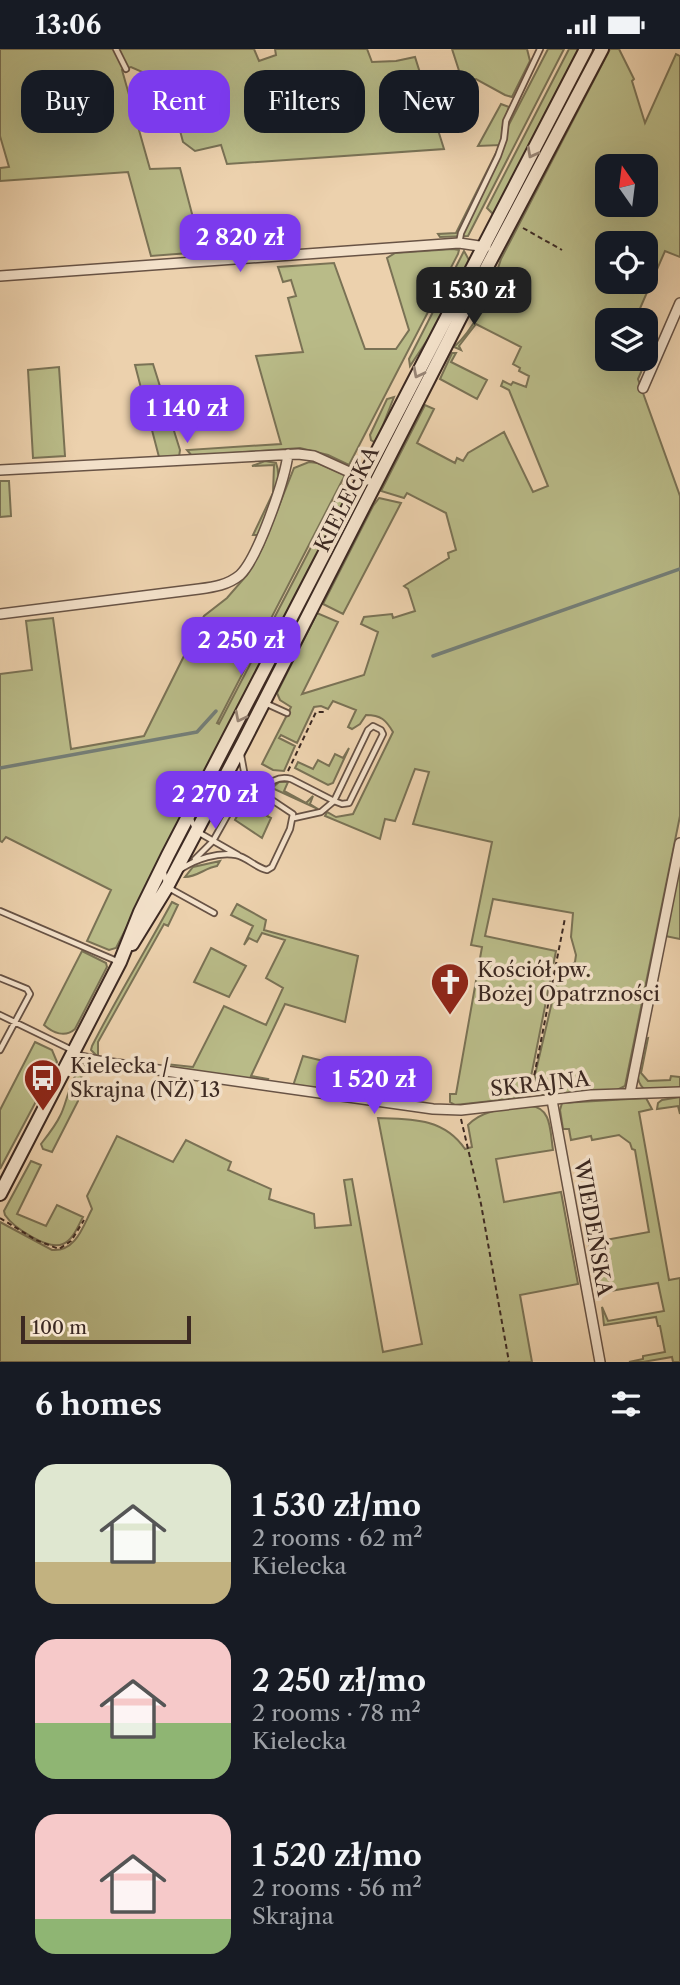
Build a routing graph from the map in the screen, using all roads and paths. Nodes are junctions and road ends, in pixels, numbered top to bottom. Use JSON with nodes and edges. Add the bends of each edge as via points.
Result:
{"nodes":[{"id":1,"x":116,"y":49,"type":"edge"},
{"id":2,"x":540,"y":49,"type":"edge"},
{"id":3,"x":586,"y":49,"type":"edge"},
{"id":4,"x":602,"y":49,"type":"edge"},
{"id":5,"x":126,"y":69,"type":"dead end"},
{"id":6,"x":513,"y":222,"type":"junction"},
{"id":7,"x":459,"y":243,"type":"junction"},
{"id":8,"x":500,"y":245,"type":"junction"},
{"id":9,"x":483,"y":247,"type":"junction"},
{"id":10,"x":562,"y":250,"type":"dead end"},
{"id":11,"x":489,"y":265,"type":"junction"},
{"id":12,"x":0,"y":277,"type":"edge"},
{"id":13,"x":680,"y":303,"type":"edge"},
{"id":14,"x":643,"y":388,"type":"dead end"},
{"id":15,"x":288,"y":454,"type":"junction"},
{"id":16,"x":0,"y":470,"type":"edge"},
{"id":17,"x":380,"y":478,"type":"junction"},
{"id":18,"x":363,"y":479,"type":"junction"},
{"id":19,"x":367,"y":504,"type":"junction"},
{"id":20,"x":0,"y":614,"type":"edge"},
{"id":21,"x":264,"y":703,"type":"junction"},
{"id":22,"x":326,"y":712,"type":"dead end"},
{"id":23,"x":287,"y":713,"type":"dead end"},
{"id":24,"x":244,"y":741,"type":"junction"},
{"id":25,"x":228,"y":771,"type":"junction"},
{"id":26,"x":287,"y":777,"type":"junction"},
{"id":27,"x":208,"y":779,"type":"junction"},
{"id":28,"x":246,"y":782,"type":"junction"},
{"id":29,"x":260,"y":792,"type":"junction"},
{"id":30,"x":334,"y":801,"type":"junction"},
{"id":31,"x":194,"y":805,"type":"junction"},
{"id":32,"x":294,"y":818,"type":"junction"},
{"id":33,"x":196,"y":831,"type":"junction"},
{"id":34,"x":213,"y":841,"type":"junction"},
{"id":35,"x":680,"y":843,"type":"edge"},
{"id":36,"x":168,"y":855,"type":"junction"},
{"id":37,"x":238,"y":855,"type":"junction"},
{"id":38,"x":189,"y":864,"type":"junction"},
{"id":39,"x":170,"y":882,"type":"junction"},
{"id":40,"x":0,"y":911,"type":"edge"},
{"id":41,"x":214,"y":913,"type":"dead end"},
{"id":42,"x":565,"y":918,"type":"dead end"},
{"id":43,"x":120,"y":962,"type":"junction"},
{"id":44,"x":0,"y":978,"type":"edge"},
{"id":45,"x":0,"y":1015,"type":"edge"},
{"id":46,"x":15,"y":1023,"type":"junction"},
{"id":47,"x":0,"y":1050,"type":"edge"},
{"id":48,"x":73,"y":1053,"type":"junction"},
{"id":49,"x":93,"y":1060,"type":"junction"},
{"id":50,"x":680,"y":1092,"type":"edge"},
{"id":51,"x":630,"y":1094,"type":"junction"},
{"id":52,"x":80,"y":1098,"type":"dead end"},
{"id":53,"x":552,"y":1100,"type":"junction"},
{"id":54,"x":532,"y":1102,"type":"junction"},
{"id":55,"x":458,"y":1110,"type":"junction"},
{"id":56,"x":0,"y":1194,"type":"edge"},
{"id":57,"x":0,"y":1218,"type":"edge"},
{"id":58,"x":84,"y":1220,"type":"dead end"},
{"id":59,"x":509,"y":1362,"type":"edge"},
{"id":60,"x":600,"y":1362,"type":"edge"}],
"edges":[{"from":1,"to":5,"type":"lane"},
{"from":2,"to":7,"type":"lane","via":[[509,113],[498,156]]},
{"from":3,"to":9,"type":"main road","name":"KIELECKA","one_way":true},
{"from":4,"to":6,"type":"main road","name":"KIELECKA"},
{"from":6,"to":8,"type":"main road","name":"KIELECKA"},
{"from":6,"to":10,"type":"path"},
{"from":7,"to":9,"type":"street"},
{"from":7,"to":12,"type":"street"},
{"from":8,"to":9,"type":"street"},
{"from":8,"to":11,"type":"main road","name":"KIELECKA"},
{"from":9,"to":11,"type":"street"},
{"from":9,"to":18,"type":"main road","name":"KIELECKA","one_way":true},
{"from":11,"to":17,"type":"main road","name":"KIELECKA"},
{"from":13,"to":14,"type":"street"},
{"from":15,"to":16,"type":"street"},
{"from":15,"to":18,"type":"street","via":[[314,456]]},
{"from":15,"to":20,"type":"street","via":[[259,544],[244,570],[231,581]]},
{"from":17,"to":18,"type":"street"},
{"from":17,"to":19,"type":"main road","name":"KIELECKA"},
{"from":18,"to":19,"type":"street"},
{"from":18,"to":27,"type":"main road","name":"KIELECKA","one_way":true},
{"from":19,"to":21,"type":"main road","name":"KIELECKA"},
{"from":21,"to":23,"type":"lane"},
{"from":21,"to":24,"type":"main road","name":"KIELECKA"},
{"from":22,"to":26,"type":"path","via":[[316,712]]},
{"from":24,"to":25,"type":"main road","name":"KIELECKA"},
{"from":24,"to":28,"type":"lane","via":[[241,758]]},
{"from":25,"to":27,"type":"lane","via":[[218,771]]},
{"from":25,"to":28,"type":"lane"},
{"from":25,"to":33,"type":"main road","name":"KIELECKA"},
{"from":26,"to":29,"type":"lane"},
{"from":26,"to":30,"type":"lane"},
{"from":27,"to":31,"type":"main road","name":"KIELECKA"},
{"from":28,"to":29,"type":"lane"},
{"from":28,"to":34,"type":"lane"},
{"from":29,"to":32,"type":"lane"},
{"from":30,"to":30,"type":"lane","via":[[368,730],[373,726],[382,730],[351,801]]},
{"from":30,"to":32,"type":"lane","via":[[320,812]]},
{"from":31,"to":33,"type":"lane","via":[[191,818]]},
{"from":31,"to":36,"type":"main road","name":"KIELECKA"},
{"from":32,"to":37,"type":"lane","via":[[270,869]]},
{"from":33,"to":34,"type":"lane"},
{"from":33,"to":39,"type":"main road","name":"KIELECKA"},
{"from":34,"to":37,"type":"lane"},
{"from":34,"to":38,"type":"lane"},
{"from":35,"to":51,"type":"street"},
{"from":36,"to":39,"type":"lane","via":[[164,872]]},
{"from":36,"to":43,"type":"main road","name":"KIELECKA"},
{"from":37,"to":38,"type":"lane","via":[[207,857]]},
{"from":38,"to":39,"type":"lane"},
{"from":39,"to":41,"type":"lane"},
{"from":39,"to":43,"type":"main road","name":"KIELECKA"},
{"from":40,"to":43,"type":"lane"},
{"from":42,"to":54,"type":"path","via":[[531,1087]]},
{"from":43,"to":48,"type":"main road","name":"KIELECKA"},
{"from":44,"to":46,"type":"lane","via":[[30,994]]},
{"from":45,"to":46,"type":"lane"},
{"from":46,"to":47,"type":"lane"},
{"from":46,"to":48,"type":"lane"},
{"from":48,"to":49,"type":"street","name":"SKRAJNA"},
{"from":48,"to":56,"type":"main road","name":"KIELECKA"},
{"from":49,"to":52,"type":"path"},
{"from":49,"to":55,"type":"street","name":"SKRAJNA"},
{"from":50,"to":51,"type":"street","name":"SKRAJNA"},
{"from":51,"to":53,"type":"street","name":"SKRAJNA"},
{"from":53,"to":54,"type":"street","name":"SKRAJNA"},
{"from":53,"to":60,"type":"street","name":"WIEDEŃSKA"},
{"from":54,"to":55,"type":"street","name":"SKRAJNA"},
{"from":55,"to":59,"type":"path","via":[[481,1204]]},
{"from":57,"to":58,"type":"path","via":[[58,1249],[71,1241]]}]}
